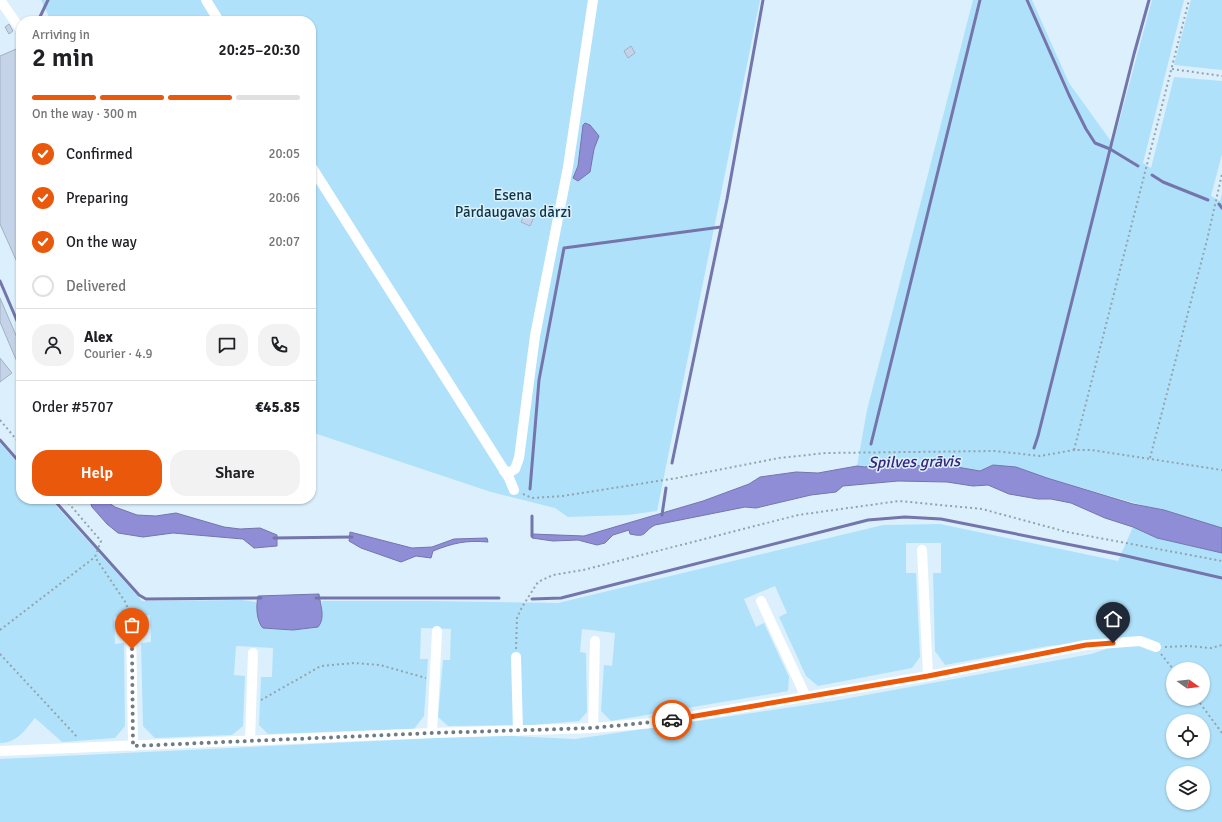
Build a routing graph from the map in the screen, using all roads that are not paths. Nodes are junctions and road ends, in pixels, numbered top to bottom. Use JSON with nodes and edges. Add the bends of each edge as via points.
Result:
{"nodes":[{"id":1,"x":0,"y":0,"type":"edge"},
{"id":2,"x":206,"y":0,"type":"edge"},
{"id":3,"x":593,"y":0,"type":"edge"},
{"id":4,"x":216,"y":16,"type":"edge"},
{"id":5,"x":16,"y":22,"type":"edge"},
{"id":6,"x":316,"y":174,"type":"edge"},
{"id":7,"x":504,"y":471,"type":"junction"},
{"id":8,"x":514,"y":490,"type":"road end"},
{"id":9,"x":922,"y":550,"type":"dead end"},
{"id":10,"x":761,"y":601,"type":"dead end"},
{"id":11,"x":131,"y":619,"type":"road end"},
{"id":12,"x":437,"y":631,"type":"dead end"},
{"id":13,"x":595,"y":641,"type":"dead end"},
{"id":14,"x":1156,"y":647,"type":"road end"},
{"id":15,"x":252,"y":652,"type":"dead end"},
{"id":16,"x":516,"y":657,"type":"road end"},
{"id":17,"x":928,"y":676,"type":"junction"},
{"id":18,"x":806,"y":697,"type":"junction"},
{"id":19,"x":593,"y":728,"type":"junction"},
{"id":20,"x":518,"y":731,"type":"junction"},
{"id":21,"x":432,"y":733,"type":"junction"},
{"id":22,"x":250,"y":741,"type":"junction"},
{"id":23,"x":133,"y":746,"type":"junction"},
{"id":24,"x":0,"y":751,"type":"edge"}],
"edges":[{"from":1,"to":5,"type":"street"},
{"from":2,"to":4,"type":"street"},
{"from":3,"to":7,"type":"street","via":[[568,167],[535,336],[519,458],[515,469],[510,472]]},
{"from":6,"to":7,"type":"street"},
{"from":7,"to":8,"type":"street"},
{"from":9,"to":17,"type":"street"},
{"from":10,"to":18,"type":"street"},
{"from":11,"to":23,"type":"street"},
{"from":12,"to":21,"type":"street"},
{"from":13,"to":19,"type":"street"},
{"from":14,"to":17,"type":"street","via":[[1140,641],[1086,645]]},
{"from":15,"to":22,"type":"street"},
{"from":16,"to":20,"type":"street"},
{"from":17,"to":18,"type":"street"},
{"from":18,"to":19,"type":"street","via":[[652,723]]},
{"from":19,"to":20,"type":"street"},
{"from":20,"to":21,"type":"street"},
{"from":21,"to":22,"type":"street"},
{"from":22,"to":23,"type":"street"},
{"from":23,"to":24,"type":"street"}]}
